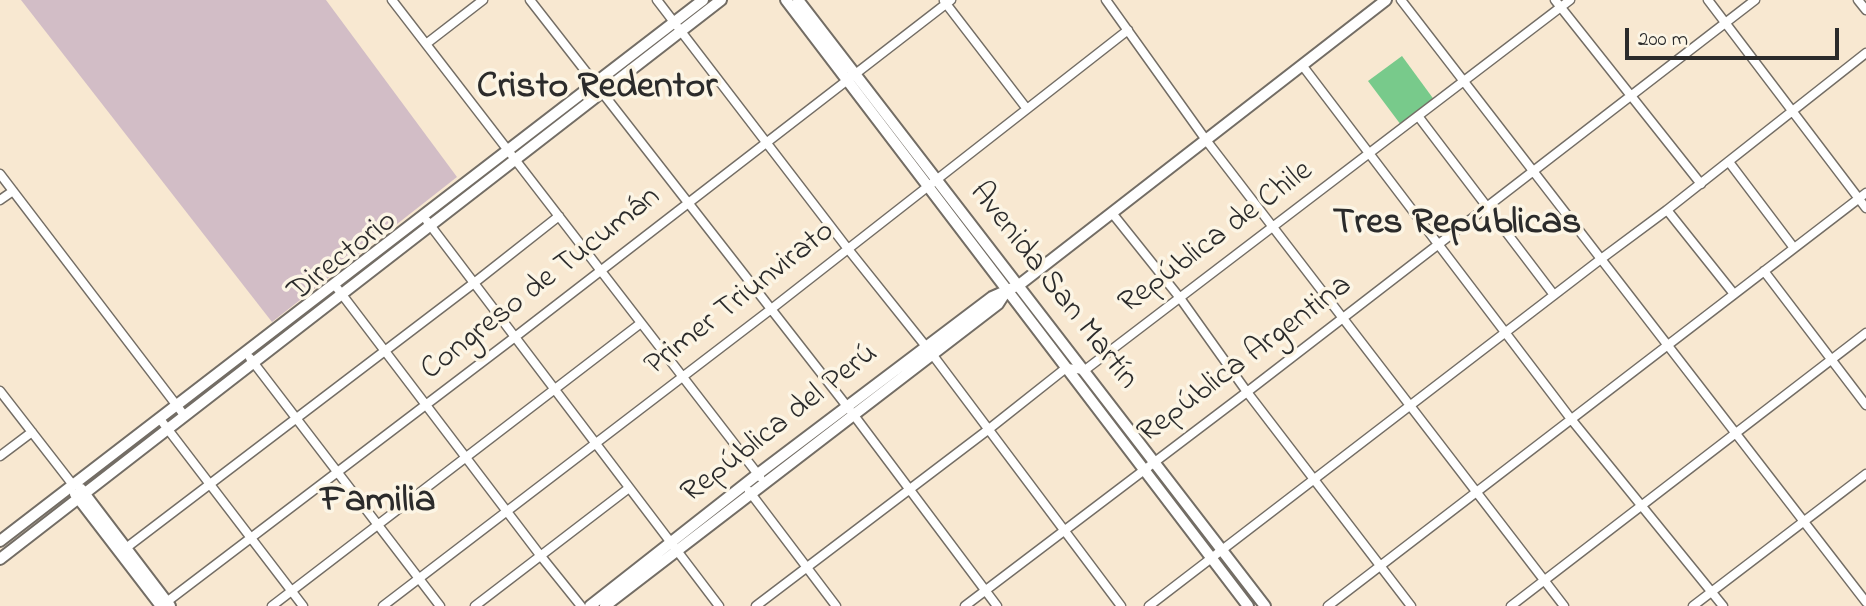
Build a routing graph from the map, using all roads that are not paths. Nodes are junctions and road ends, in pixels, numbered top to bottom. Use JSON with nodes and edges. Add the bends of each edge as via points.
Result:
{"nodes":[{"id":1,"x":392,"y":0,"type":"edge"},
{"id":2,"x":483,"y":0,"type":"edge"},
{"id":3,"x":530,"y":0,"type":"edge"},
{"id":4,"x":657,"y":0,"type":"edge"},
{"id":5,"x":703,"y":0,"type":"edge"},
{"id":6,"x":721,"y":0,"type":"edge"},
{"id":7,"x":786,"y":0,"type":"edge"},
{"id":8,"x":798,"y":0,"type":"edge"},
{"id":9,"x":1106,"y":0,"type":"edge"},
{"id":10,"x":1386,"y":0,"type":"edge"},
{"id":11,"x":1401,"y":0,"type":"edge"},
{"id":12,"x":1570,"y":0,"type":"edge"},
{"id":13,"x":1708,"y":0,"type":"edge"},
{"id":14,"x":1755,"y":0,"type":"edge"},
{"id":15,"x":1858,"y":0,"type":"edge"},
{"id":16,"x":947,"y":1,"type":"edge"},
{"id":17,"x":1558,"y":4,"type":"edge"},
{"id":18,"x":1866,"y":10,"type":"edge"},
{"id":19,"x":1725,"y":23,"type":"junction"},
{"id":20,"x":678,"y":27,"type":"junction"},
{"id":21,"x":1128,"y":30,"type":"junction"},
{"id":22,"x":426,"y":44,"type":"junction"},
{"id":23,"x":1866,"y":53,"type":"edge"},
{"id":24,"x":1302,"y":65,"type":"junction"},
{"id":25,"x":851,"y":77,"type":"junction"},
{"id":26,"x":1464,"y":81,"type":"junction"},
{"id":27,"x":594,"y":83,"type":"junction"},
{"id":28,"x":602,"y":93,"type":"junction"},
{"id":29,"x":1632,"y":94,"type":"junction"},
{"id":30,"x":1027,"y":109,"type":"junction"},
{"id":31,"x":1793,"y":111,"type":"junction"},
{"id":32,"x":1418,"y":116,"type":"junction"},
{"id":33,"x":1206,"y":139,"type":"junction"},
{"id":34,"x":766,"y":144,"type":"junction"},
{"id":35,"x":508,"y":149,"type":"junction"},
{"id":36,"x":1370,"y":154,"type":"junction"},
{"id":37,"x":516,"y":159,"type":"junction"},
{"id":38,"x":1729,"y":162,"type":"junction"},
{"id":39,"x":1533,"y":171,"type":"junction"},
{"id":40,"x":0,"y":174,"type":"edge"},
{"id":41,"x":932,"y":183,"type":"junction"},
{"id":42,"x":1701,"y":184,"type":"junction"},
{"id":43,"x":13,"y":191,"type":"junction"},
{"id":44,"x":1862,"y":196,"type":"edge"},
{"id":45,"x":0,"y":200,"type":"edge"},
{"id":46,"x":687,"y":204,"type":"junction"},
{"id":47,"x":1487,"y":207,"type":"junction"},
{"id":48,"x":1866,"y":208,"type":"edge"},
{"id":49,"x":1667,"y":211,"type":"junction"},
{"id":50,"x":1112,"y":213,"type":"junction"},
{"id":51,"x":422,"y":215,"type":"junction"},
{"id":52,"x":559,"y":216,"type":"junction"},
{"id":53,"x":430,"y":225,"type":"junction"},
{"id":54,"x":1273,"y":227,"type":"junction"},
{"id":55,"x":1438,"y":244,"type":"junction"},
{"id":56,"x":1794,"y":248,"type":"junction"},
{"id":57,"x":848,"y":250,"type":"junction"},
{"id":58,"x":1601,"y":259,"type":"junction"},
{"id":59,"x":601,"y":270,"type":"junction"},
{"id":60,"x":1764,"y":271,"type":"junction"},
{"id":61,"x":474,"y":283,"type":"junction"},
{"id":62,"x":334,"y":284,"type":"junction"},
{"id":63,"x":1019,"y":285,"type":"junction"},
{"id":64,"x":1007,"y":290,"type":"junction"},
{"id":65,"x":342,"y":294,"type":"junction"},
{"id":66,"x":1734,"y":294,"type":"junction"},
{"id":67,"x":1554,"y":295,"type":"junction"},
{"id":68,"x":1180,"y":298,"type":"junction"},
{"id":69,"x":770,"y":310,"type":"junction"},
{"id":70,"x":1343,"y":318,"type":"junction"},
{"id":71,"x":641,"y":323,"type":"junction"},
{"id":72,"x":1505,"y":332,"type":"junction"},
{"id":73,"x":1866,"y":333,"type":"edge"},
{"id":74,"x":515,"y":337,"type":"junction"},
{"id":75,"x":1668,"y":345,"type":"junction"},
{"id":76,"x":385,"y":351,"type":"junction"},
{"id":77,"x":929,"y":351,"type":"junction"},
{"id":78,"x":246,"y":352,"type":"junction"},
{"id":79,"x":1831,"y":359,"type":"junction"},
{"id":80,"x":253,"y":362,"type":"junction"},
{"id":81,"x":1066,"y":368,"type":"junction"},
{"id":82,"x":1085,"y":370,"type":"junction"},
{"id":83,"x":681,"y":377,"type":"junction"},
{"id":84,"x":0,"y":391,"type":"edge"},
{"id":85,"x":555,"y":391,"type":"junction"},
{"id":86,"x":1247,"y":392,"type":"junction"},
{"id":87,"x":426,"y":405,"type":"junction"},
{"id":88,"x":1866,"y":405,"type":"edge"},
{"id":89,"x":176,"y":406,"type":"junction"},
{"id":90,"x":1410,"y":406,"type":"junction"},
{"id":91,"x":851,"y":411,"type":"junction"},
{"id":92,"x":184,"y":415,"type":"junction"},
{"id":93,"x":296,"y":419,"type":"junction"},
{"id":94,"x":1572,"y":419,"type":"junction"},
{"id":95,"x":164,"y":423,"type":"junction"},
{"id":96,"x":989,"y":429,"type":"junction"},
{"id":97,"x":32,"y":432,"type":"junction"},
{"id":98,"x":1735,"y":434,"type":"junction"},
{"id":99,"x":596,"y":444,"type":"junction"},
{"id":100,"x":0,"y":456,"type":"edge"},
{"id":101,"x":467,"y":458,"type":"junction"},
{"id":102,"x":1155,"y":462,"type":"junction"},
{"id":103,"x":1144,"y":470,"type":"junction"},
{"id":104,"x":337,"y":473,"type":"junction"},
{"id":105,"x":1866,"y":474,"type":"edge"},
{"id":106,"x":761,"y":478,"type":"junction"},
{"id":107,"x":1314,"y":480,"type":"junction"},
{"id":108,"x":73,"y":485,"type":"junction"},
{"id":109,"x":210,"y":485,"type":"junction"},
{"id":110,"x":629,"y":488,"type":"junction"},
{"id":111,"x":747,"y":489,"type":"junction"},
{"id":112,"x":909,"y":490,"type":"junction"},
{"id":113,"x":1476,"y":492,"type":"junction"},
{"id":114,"x":81,"y":496,"type":"junction"},
{"id":115,"x":1641,"y":506,"type":"junction"},
{"id":116,"x":507,"y":512,"type":"junction"},
{"id":117,"x":1804,"y":521,"type":"junction"},
{"id":118,"x":379,"y":525,"type":"junction"},
{"id":119,"x":1065,"y":531,"type":"junction"},
{"id":120,"x":252,"y":539,"type":"junction"},
{"id":121,"x":0,"y":541,"type":"edge"},
{"id":122,"x":674,"y":546,"type":"junction"},
{"id":123,"x":126,"y":548,"type":"junction"},
{"id":124,"x":1222,"y":549,"type":"junction"},
{"id":125,"x":540,"y":555,"type":"junction"},
{"id":126,"x":1211,"y":558,"type":"junction"},
{"id":127,"x":0,"y":559,"type":"edge"},
{"id":128,"x":1380,"y":566,"type":"junction"},
{"id":129,"x":806,"y":569,"type":"junction"},
{"id":130,"x":420,"y":578,"type":"junction"},
{"id":131,"x":1544,"y":581,"type":"junction"},
{"id":132,"x":986,"y":590,"type":"junction"},
{"id":133,"x":291,"y":591,"type":"junction"},
{"id":134,"x":1712,"y":592,"type":"junction"},
{"id":135,"x":1866,"y":602,"type":"edge"},
{"id":136,"x":165,"y":605,"type":"edge"},
{"id":137,"x":272,"y":606,"type":"edge"},
{"id":138,"x":303,"y":606,"type":"edge"},
{"id":139,"x":383,"y":606,"type":"edge"},
{"id":140,"x":440,"y":606,"type":"edge"},
{"id":141,"x":475,"y":606,"type":"edge"},
{"id":142,"x":582,"y":606,"type":"edge"},
{"id":143,"x":590,"y":606,"type":"edge"},
{"id":144,"x":605,"y":606,"type":"edge"},
{"id":145,"x":719,"y":606,"type":"edge"},
{"id":146,"x":756,"y":606,"type":"edge"},
{"id":147,"x":836,"y":606,"type":"edge"},
{"id":148,"x":965,"y":606,"type":"edge"},
{"id":149,"x":997,"y":606,"type":"edge"},
{"id":150,"x":1121,"y":606,"type":"edge"},
{"id":151,"x":1149,"y":606,"type":"edge"},
{"id":152,"x":1248,"y":606,"type":"edge"},
{"id":153,"x":1265,"y":606,"type":"edge"},
{"id":154,"x":1328,"y":606,"type":"edge"},
{"id":155,"x":1411,"y":606,"type":"edge"},
{"id":156,"x":1511,"y":606,"type":"edge"},
{"id":157,"x":1564,"y":606,"type":"edge"},
{"id":158,"x":1693,"y":606,"type":"edge"},
{"id":159,"x":1723,"y":606,"type":"edge"}],
"edges":[{"from":1,"to":22,"type":"street"},
{"from":2,"to":22,"type":"street"},
{"from":3,"to":27,"type":"street"},
{"from":4,"to":20,"type":"street"},
{"from":5,"to":20,"type":"main road","name":"Directorio"},
{"from":6,"to":20,"type":"main road","name":"Directorio"},
{"from":7,"to":25,"type":"main road","name":"Avenida San Martín"},
{"from":8,"to":25,"type":"main road","name":"Avenida San Martín"},
{"from":9,"to":21,"type":"street"},
{"from":10,"to":24,"type":"main road","name":"República del Perú"},
{"from":11,"to":26,"type":"street"},
{"from":12,"to":17,"type":"street","name":"República de Chile"},
{"from":13,"to":19,"type":"street"},
{"from":14,"to":19,"type":"street","name":"República Argentina"},
{"from":15,"to":18,"type":"street"},
{"from":16,"to":25,"type":"street","name":"Congreso de Tucumán"},
{"from":16,"to":30,"type":"street"},
{"from":17,"to":26,"type":"street","name":"República de Chile"},
{"from":17,"to":29,"type":"street"},
{"from":19,"to":29,"type":"street","name":"República Argentina"},
{"from":19,"to":31,"type":"street"},
{"from":20,"to":27,"type":"main road","name":"Directorio"},
{"from":20,"to":28,"type":"main road","name":"Directorio"},
{"from":20,"to":34,"type":"street"},
{"from":21,"to":30,"type":"street","name":"Primer Triunvirato"},
{"from":21,"to":33,"type":"street"},
{"from":22,"to":35,"type":"street"},
{"from":23,"to":31,"type":"street"},
{"from":24,"to":33,"type":"main road","name":"República del Perú"},
{"from":24,"to":36,"type":"street"},
{"from":25,"to":34,"type":"street","name":"Congreso de Tucumán"},
{"from":25,"to":41,"type":"main road","name":"Avenida San Martín"},
{"from":26,"to":32,"type":"street","name":"República de Chile"},
{"from":26,"to":39,"type":"street"},
{"from":27,"to":28,"type":"street"},
{"from":27,"to":35,"type":"main road","name":"Directorio"},
{"from":28,"to":37,"type":"main road","name":"Directorio"},
{"from":28,"to":46,"type":"street"},
{"from":29,"to":39,"type":"street","name":"República Argentina"},
{"from":29,"to":42,"type":"street"},
{"from":30,"to":41,"type":"street","name":"Primer Triunvirato"},
{"from":31,"to":38,"type":"street"},
{"from":31,"to":44,"type":"street"},
{"from":32,"to":36,"type":"street","name":"República de Chile"},
{"from":32,"to":47,"type":"street"},
{"from":33,"to":50,"type":"main road","name":"República del Perú"},
{"from":33,"to":54,"type":"street"},
{"from":34,"to":46,"type":"street","name":"Congreso de Tucumán"},
{"from":34,"to":57,"type":"street"},
{"from":35,"to":37,"type":"street"},
{"from":35,"to":51,"type":"main road","name":"Directorio"},
{"from":36,"to":54,"type":"street","name":"República de Chile"},
{"from":36,"to":55,"type":"street"},
{"from":37,"to":52,"type":"street"},
{"from":37,"to":53,"type":"main road","name":"Directorio"},
{"from":38,"to":42,"type":"street"},
{"from":38,"to":56,"type":"street"},
{"from":39,"to":47,"type":"street","name":"República Argentina"},
{"from":39,"to":58,"type":"street"},
{"from":40,"to":43,"type":"street"},
{"from":41,"to":57,"type":"street","name":"Primer Triunvirato"},
{"from":41,"to":63,"type":"main road","name":"Avenida San Martín"},
{"from":41,"to":64,"type":"main road","name":"Avenida San Martín"},
{"from":42,"to":49,"type":"street"},
{"from":43,"to":45,"type":"street"},
{"from":43,"to":89,"type":"street"},
{"from":44,"to":48,"type":"street"},
{"from":44,"to":56,"type":"street"},
{"from":46,"to":59,"type":"street","name":"Congreso de Tucumán"},
{"from":46,"to":69,"type":"street"},
{"from":47,"to":55,"type":"street","name":"República Argentina"},
{"from":47,"to":67,"type":"street"},
{"from":49,"to":58,"type":"street"},
{"from":49,"to":66,"type":"street"},
{"from":50,"to":63,"type":"main road","name":"República del Perú"},
{"from":50,"to":68,"type":"street"},
{"from":51,"to":53,"type":"street"},
{"from":51,"to":62,"type":"main road","name":"Directorio"},
{"from":52,"to":59,"type":"street"},
{"from":52,"to":61,"type":"street"},
{"from":53,"to":61,"type":"street"},
{"from":53,"to":65,"type":"main road","name":"Directorio"},
{"from":54,"to":68,"type":"street","name":"República de Chile"},
{"from":54,"to":70,"type":"street"},
{"from":55,"to":70,"type":"street","name":"República Argentina"},
{"from":55,"to":72,"type":"street"},
{"from":56,"to":60,"type":"street"},
{"from":57,"to":69,"type":"street","name":"Primer Triunvirato"},
{"from":57,"to":77,"type":"street"},
{"from":58,"to":67,"type":"street"},
{"from":58,"to":75,"type":"street"},
{"from":59,"to":71,"type":"street"},
{"from":59,"to":74,"type":"street","name":"Congreso de Tucumán"},
{"from":60,"to":66,"type":"street"},
{"from":60,"to":79,"type":"street"},
{"from":61,"to":74,"type":"street"},
{"from":61,"to":76,"type":"street"},
{"from":62,"to":65,"type":"street"},
{"from":62,"to":78,"type":"main road","name":"Directorio"},
{"from":63,"to":64,"type":"main road","name":"República del Perú"},
{"from":63,"to":82,"type":"main road","name":"Avenida San Martín"},
{"from":64,"to":77,"type":"main road","name":"República del Perú","via":[[992,297]]},
{"from":64,"to":81,"type":"main road","name":"Avenida San Martín"},
{"from":65,"to":76,"type":"street"},
{"from":65,"to":80,"type":"main road","name":"Directorio"},
{"from":66,"to":75,"type":"street"},
{"from":67,"to":72,"type":"street"},
{"from":68,"to":82,"type":"street","name":"República de Chile"},
{"from":68,"to":86,"type":"street"},
{"from":69,"to":83,"type":"street","name":"Primer Triunvirato"},
{"from":69,"to":91,"type":"street"},
{"from":70,"to":86,"type":"street","name":"República Argentina"},
{"from":70,"to":90,"type":"street"},
{"from":71,"to":83,"type":"street"},
{"from":71,"to":85,"type":"street"},
{"from":72,"to":90,"type":"street"},
{"from":72,"to":94,"type":"street"},
{"from":73,"to":79,"type":"street"},
{"from":74,"to":85,"type":"street"},
{"from":74,"to":87,"type":"street","name":"Congreso de Tucumán"},
{"from":75,"to":94,"type":"street"},
{"from":75,"to":98,"type":"street"},
{"from":76,"to":87,"type":"street"},
{"from":76,"to":93,"type":"street"},
{"from":77,"to":91,"type":"main road","name":"República del Perú"},
{"from":77,"to":96,"type":"street"},
{"from":78,"to":80,"type":"street"},
{"from":78,"to":89,"type":"main road","name":"Directorio"},
{"from":79,"to":88,"type":"street"},
{"from":79,"to":98,"type":"street"},
{"from":80,"to":92,"type":"main road","name":"Directorio"},
{"from":80,"to":93,"type":"street"},
{"from":81,"to":82,"type":"street"},
{"from":81,"to":96,"type":"street"},
{"from":81,"to":103,"type":"main road","name":"Avenida San Martín"},
{"from":82,"to":102,"type":"main road","name":"Avenida San Martín"},
{"from":83,"to":99,"type":"street","name":"Primer Triunvirato"},
{"from":83,"to":106,"type":"street"},
{"from":84,"to":97,"type":"street"},
{"from":85,"to":99,"type":"street"},
{"from":85,"to":101,"type":"street"},
{"from":86,"to":102,"type":"street","name":"República Argentina"},
{"from":86,"to":107,"type":"street"},
{"from":87,"to":101,"type":"street"},
{"from":87,"to":104,"type":"street","name":"Congreso de Tucumán"},
{"from":89,"to":92,"type":"street"},
{"from":89,"to":95,"type":"main road","name":"Directorio"},
{"from":90,"to":107,"type":"street"},
{"from":90,"to":113,"type":"street"},
{"from":91,"to":106,"type":"main road","name":"República del Perú"},
{"from":91,"to":112,"type":"street"},
{"from":92,"to":95,"type":"main road","name":"Directorio"},
{"from":93,"to":104,"type":"street"},
{"from":93,"to":109,"type":"street"},
{"from":94,"to":113,"type":"street"},
{"from":94,"to":115,"type":"street"},
{"from":95,"to":108,"type":"main road","name":"Directorio"},
{"from":95,"to":109,"type":"street"},
{"from":95,"to":114,"type":"main road","name":"Directorio"},
{"from":96,"to":112,"type":"street"},
{"from":96,"to":119,"type":"street"},
{"from":97,"to":100,"type":"street"},
{"from":97,"to":108,"type":"street"},
{"from":98,"to":115,"type":"street"},
{"from":98,"to":117,"type":"street"},
{"from":99,"to":110,"type":"street"},
{"from":99,"to":116,"type":"street","name":"Primer Triunvirato"},
{"from":101,"to":116,"type":"street"},
{"from":101,"to":118,"type":"street"},
{"from":102,"to":103,"type":"street","name":"República Argentina"},
{"from":102,"to":124,"type":"main road","name":"Avenida San Martín"},
{"from":103,"to":119,"type":"street","name":"República Argentina"},
{"from":103,"to":126,"type":"main road","name":"Avenida San Martín"},
{"from":104,"to":118,"type":"street"},
{"from":104,"to":120,"type":"street","name":"Congreso de Tucumán"},
{"from":105,"to":117,"type":"street"},
{"from":106,"to":111,"type":"main road","name":"República del Perú"},
{"from":107,"to":124,"type":"street"},
{"from":107,"to":128,"type":"street"},
{"from":108,"to":114,"type":"main road"},
{"from":108,"to":121,"type":"main road","name":"Directorio"},
{"from":109,"to":120,"type":"street"},
{"from":109,"to":123,"type":"street"},
{"from":110,"to":122,"type":"street"},
{"from":110,"to":125,"type":"street"},
{"from":111,"to":122,"type":"main road","name":"República del Perú"},
{"from":111,"to":129,"type":"street"},
{"from":112,"to":129,"type":"street"},
{"from":112,"to":132,"type":"street"},
{"from":113,"to":128,"type":"street"},
{"from":113,"to":131,"type":"street"},
{"from":114,"to":123,"type":"main road"},
{"from":114,"to":127,"type":"main road","name":"Directorio"},
{"from":114,"to":136,"type":"main road"},
{"from":115,"to":131,"type":"street"},
{"from":115,"to":134,"type":"street"},
{"from":116,"to":125,"type":"street"},
{"from":116,"to":130,"type":"street","name":"Primer Triunvirato"},
{"from":117,"to":134,"type":"street"},
{"from":117,"to":135,"type":"street"},
{"from":118,"to":130,"type":"street"},
{"from":118,"to":133,"type":"street"},
{"from":119,"to":132,"type":"street","name":"República Argentina"},
{"from":119,"to":150,"type":"street"},
{"from":120,"to":133,"type":"street"},
{"from":120,"to":136,"type":"street","name":"Congreso de Tucumán"},
{"from":122,"to":143,"type":"main road","name":"República del Perú"},
{"from":122,"to":144,"type":"main road","name":"República del Perú"},
{"from":122,"to":145,"type":"street"},
{"from":123,"to":136,"type":"main road"},
{"from":124,"to":126,"type":"street"},
{"from":124,"to":153,"type":"main road","name":"Avenida San Martín"},
{"from":125,"to":141,"type":"street"},
{"from":125,"to":142,"type":"street"},
{"from":126,"to":151,"type":"street"},
{"from":126,"to":152,"type":"main road","name":"Avenida San Martín"},
{"from":128,"to":154,"type":"street"},
{"from":128,"to":155,"type":"street"},
{"from":129,"to":146,"type":"street"},
{"from":129,"to":147,"type":"street"},
{"from":130,"to":139,"type":"street","name":"Primer Triunvirato"},
{"from":130,"to":140,"type":"street"},
{"from":131,"to":156,"type":"street"},
{"from":131,"to":157,"type":"street"},
{"from":132,"to":148,"type":"street","name":"República Argentina"},
{"from":132,"to":149,"type":"street"},
{"from":133,"to":137,"type":"street"},
{"from":133,"to":138,"type":"street"},
{"from":134,"to":158,"type":"street"},
{"from":134,"to":159,"type":"street"}]}
